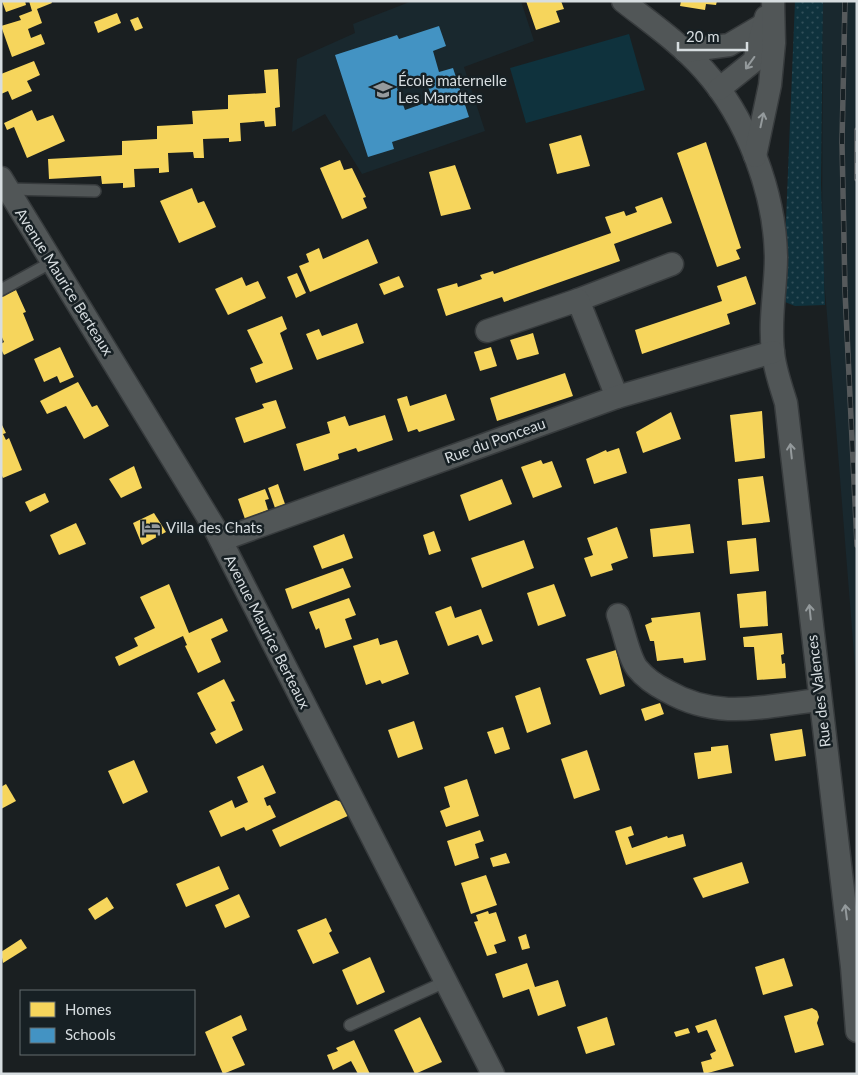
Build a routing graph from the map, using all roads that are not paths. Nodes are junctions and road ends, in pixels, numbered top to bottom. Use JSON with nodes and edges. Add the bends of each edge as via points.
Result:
{"nodes":[{"id":1,"x":623,"y":1,"type":"edge"},
{"id":2,"x":773,"y":2,"type":"edge"},
{"id":3,"x":763,"y":25,"type":"junction"},
{"id":4,"x":684,"y":51,"type":"junction"},
{"id":5,"x":770,"y":85,"type":"junction"},
{"id":6,"x":725,"y":98,"type":"junction"},
{"id":7,"x":755,"y":156,"type":"junction"},
{"id":8,"x":4,"y":184,"type":"edge"},
{"id":9,"x":95,"y":191,"type":"dead end"},
{"id":10,"x":52,"y":262,"type":"junction"},
{"id":11,"x":672,"y":264,"type":"dead end"},
{"id":12,"x":1,"y":290,"type":"edge"},
{"id":13,"x":578,"y":300,"type":"junction"},
{"id":14,"x":487,"y":331,"type":"dead end"},
{"id":15,"x":772,"y":352,"type":"junction"},
{"id":16,"x":618,"y":397,"type":"junction"},
{"id":17,"x":221,"y":540,"type":"junction"},
{"id":18,"x":618,"y":615,"type":"dead end"},
{"id":19,"x":820,"y":700,"type":"junction"},
{"id":20,"x":447,"y":981,"type":"junction"},
{"id":21,"x":350,"y":1025,"type":"dead end"},
{"id":22,"x":857,"y":1031,"type":"edge"},
{"id":23,"x":493,"y":1074,"type":"edge"}],
"edges":[{"from":1,"to":4,"type":"street","name":"Rue des Valences"},
{"from":2,"to":3,"type":"street"},
{"from":2,"to":5,"type":"street"},
{"from":3,"to":4,"type":"street","via":[[729,45]]},
{"from":3,"to":6,"type":"street","one_way":true,"via":[[754,61]]},
{"from":4,"to":6,"type":"street","name":"Rue des Valences"},
{"from":5,"to":6,"type":"street","via":[[752,98]]},
{"from":7,"to":5,"type":"street","one_way":true},
{"from":6,"to":7,"type":"street","name":"Rue des Valences"},
{"from":7,"to":15,"type":"street","name":"Rue des Valences","via":[[766,188],[776,256]]},
{"from":8,"to":9,"type":"lane"},
{"from":8,"to":10,"type":"street","name":"Avenue Maurice Berteaux"},
{"from":10,"to":12,"type":"lane"},
{"from":10,"to":17,"type":"street","name":"Avenue Maurice Berteaux"},
{"from":11,"to":13,"type":"street"},
{"from":13,"to":14,"type":"street"},
{"from":13,"to":16,"type":"street"},
{"from":15,"to":16,"type":"street","name":"Rue du Ponceau"},
{"from":19,"to":15,"type":"street","name":"Rue des Valences","one_way":true,"via":[[786,403]]},
{"from":16,"to":17,"type":"street","name":"Rue du Ponceau"},
{"from":17,"to":20,"type":"street","name":"Avenue Maurice Berteaux"},
{"from":18,"to":19,"type":"street","via":[[636,668],[657,686],[680,699],[704,708],[736,710]]},
{"from":22,"to":19,"type":"street","name":"Rue des Valences","one_way":true},
{"from":20,"to":21,"type":"lane"},
{"from":20,"to":23,"type":"street","name":"Avenue Maurice Berteaux"}]}
